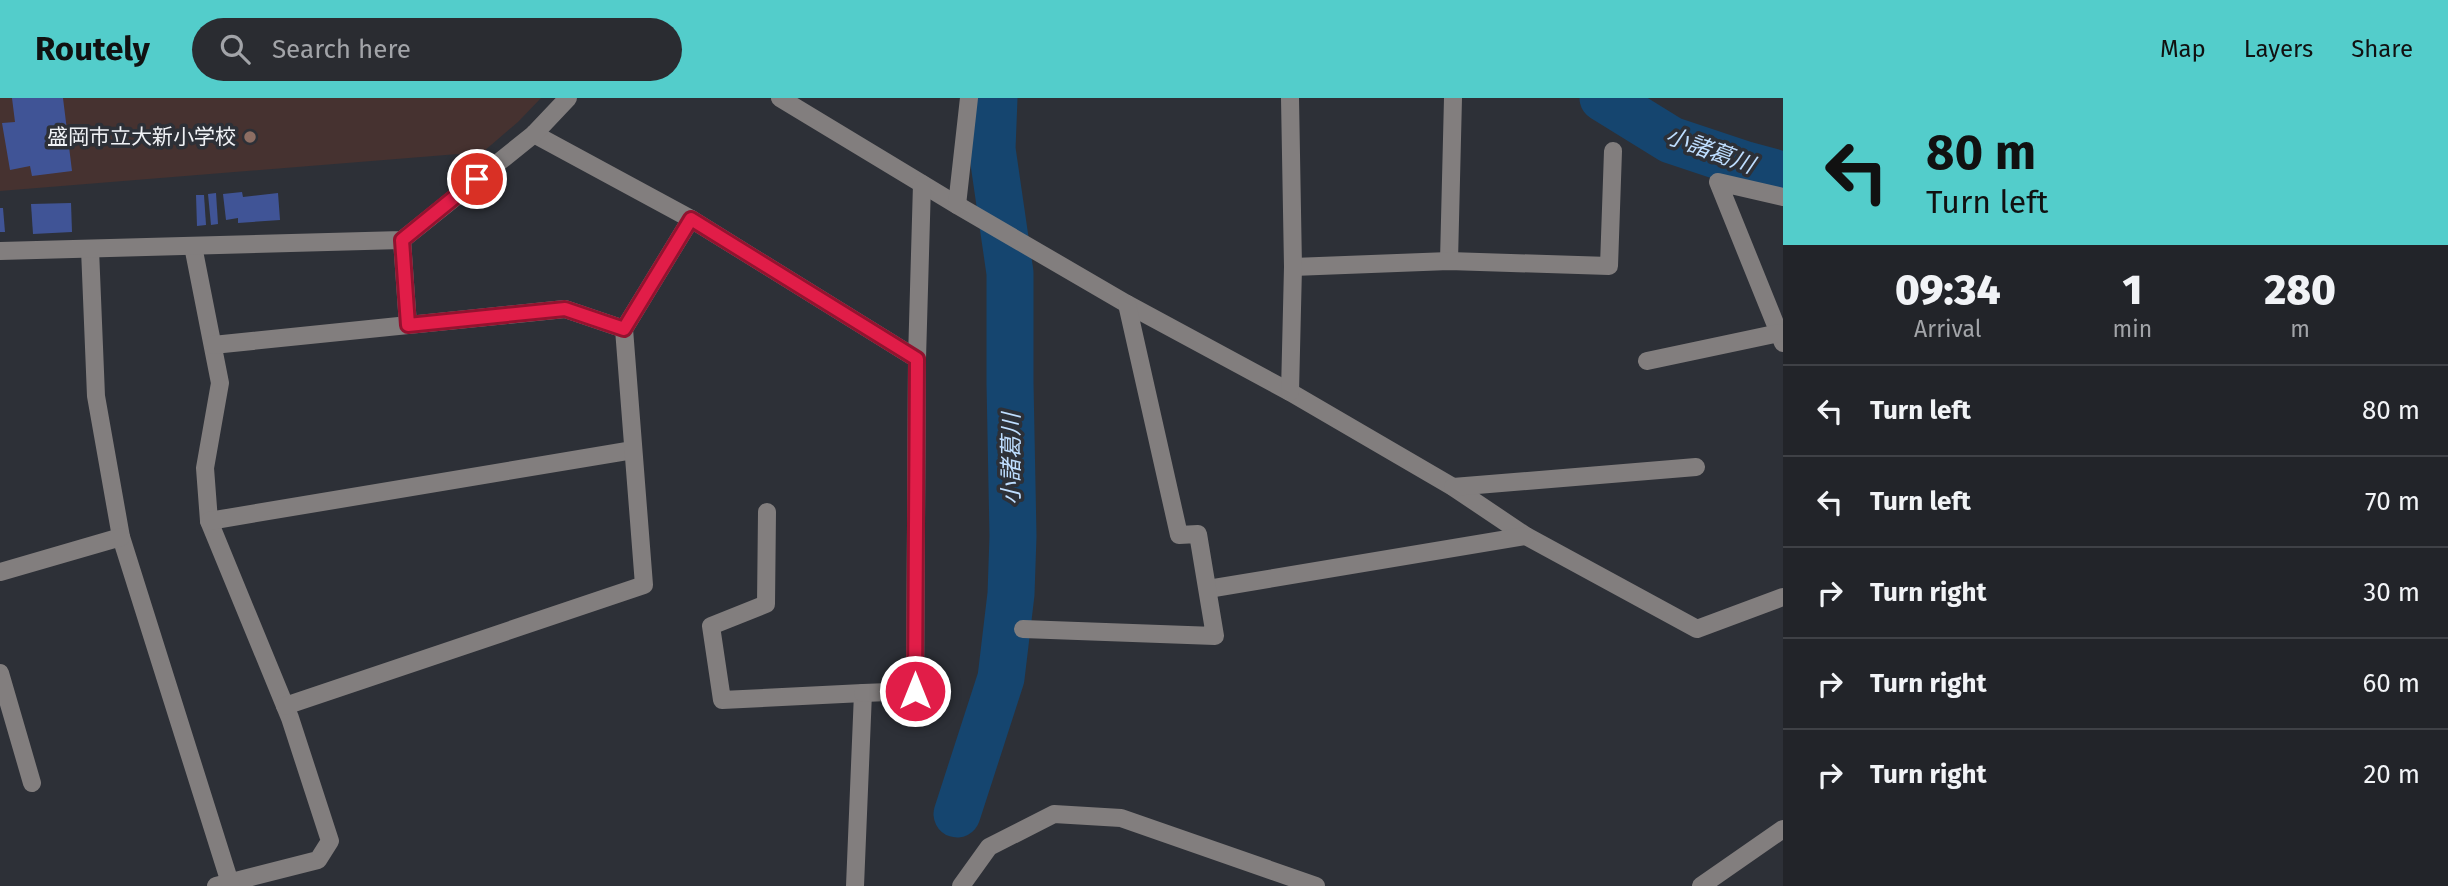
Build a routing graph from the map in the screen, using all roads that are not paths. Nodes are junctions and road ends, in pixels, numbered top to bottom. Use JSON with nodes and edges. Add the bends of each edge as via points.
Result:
{"nodes":[{"id":1,"x":568,"y":98,"type":"edge"},
{"id":2,"x":780,"y":98,"type":"edge"},
{"id":3,"x":969,"y":98,"type":"edge"},
{"id":4,"x":1290,"y":98,"type":"edge"},
{"id":5,"x":1453,"y":98,"type":"edge"},
{"id":6,"x":534,"y":134,"type":"junction"},
{"id":7,"x":1613,"y":151,"type":"dead end"},
{"id":8,"x":922,"y":184,"type":"junction"},
{"id":9,"x":1783,"y":197,"type":"edge"},
{"id":10,"x":957,"y":205,"type":"junction"},
{"id":11,"x":691,"y":219,"type":"junction"},
{"id":12,"x":402,"y":240,"type":"junction"},
{"id":13,"x":193,"y":246,"type":"junction"},
{"id":14,"x":90,"y":249,"type":"junction"},
{"id":15,"x":0,"y":251,"type":"edge"},
{"id":16,"x":1449,"y":261,"type":"junction"},
{"id":17,"x":1293,"y":267,"type":"junction"},
{"id":18,"x":1127,"y":304,"type":"junction"},
{"id":19,"x":408,"y":325,"type":"junction"},
{"id":20,"x":624,"y":329,"type":"junction"},
{"id":21,"x":1781,"y":338,"type":"edge"},
{"id":22,"x":213,"y":345,"type":"junction"},
{"id":23,"x":917,"y":359,"type":"junction"},
{"id":24,"x":1647,"y":360,"type":"dead end"},
{"id":25,"x":1290,"y":392,"type":"junction"},
{"id":26,"x":633,"y":450,"type":"junction"},
{"id":27,"x":1696,"y":467,"type":"dead end"},
{"id":28,"x":1453,"y":487,"type":"junction"},
{"id":29,"x":767,"y":512,"type":"dead end"},
{"id":30,"x":209,"y":521,"type":"junction"},
{"id":31,"x":1526,"y":536,"type":"junction"},
{"id":32,"x":121,"y":537,"type":"junction"},
{"id":33,"x":0,"y":572,"type":"edge"},
{"id":34,"x":1208,"y":589,"type":"junction"},
{"id":35,"x":1783,"y":597,"type":"edge"},
{"id":36,"x":1023,"y":629,"type":"dead end"},
{"id":37,"x":0,"y":673,"type":"edge"},
{"id":38,"x":863,"y":693,"type":"junction"},
{"id":39,"x":285,"y":706,"type":"junction"},
{"id":40,"x":32,"y":783,"type":"dead end"},
{"id":41,"x":1783,"y":829,"type":"edge"},
{"id":42,"x":226,"y":885,"type":"edge"},
{"id":43,"x":855,"y":886,"type":"edge"},
{"id":44,"x":961,"y":886,"type":"edge"},
{"id":45,"x":1316,"y":886,"type":"edge"},
{"id":46,"x":1701,"y":886,"type":"edge"}],
"edges":[{"from":1,"to":6,"type":"street"},
{"from":2,"to":8,"type":"street"},
{"from":3,"to":10,"type":"street"},
{"from":4,"to":17,"type":"street"},
{"from":5,"to":16,"type":"street"},
{"from":6,"to":11,"type":"street"},
{"from":6,"to":12,"type":"street"},
{"from":7,"to":16,"type":"street","via":[[1609,266]]},
{"from":8,"to":10,"type":"street"},
{"from":8,"to":23,"type":"street"},
{"from":9,"to":21,"type":"street","via":[[1718,182]]},
{"from":10,"to":18,"type":"street"},
{"from":11,"to":20,"type":"street"},
{"from":11,"to":23,"type":"street"},
{"from":12,"to":13,"type":"street"},
{"from":12,"to":19,"type":"street"},
{"from":13,"to":14,"type":"street"},
{"from":13,"to":22,"type":"street"},
{"from":14,"to":15,"type":"street"},
{"from":14,"to":32,"type":"street","via":[[96,396]]},
{"from":16,"to":17,"type":"street"},
{"from":17,"to":25,"type":"street"},
{"from":18,"to":25,"type":"street"},
{"from":18,"to":34,"type":"street","via":[[1179,535],[1198,534]]},
{"from":19,"to":20,"type":"street","via":[[565,309]]},
{"from":19,"to":22,"type":"street"},
{"from":20,"to":26,"type":"street"},
{"from":21,"to":24,"type":"street"},
{"from":22,"to":30,"type":"street","via":[[220,383],[205,468]]},
{"from":23,"to":38,"type":"street","via":[[915,691]]},
{"from":25,"to":28,"type":"street"},
{"from":26,"to":30,"type":"street"},
{"from":26,"to":39,"type":"street","via":[[644,585]]},
{"from":27,"to":28,"type":"street"},
{"from":28,"to":31,"type":"street"},
{"from":29,"to":38,"type":"street","via":[[766,604],[711,626],[722,701]]},
{"from":30,"to":39,"type":"street"},
{"from":31,"to":34,"type":"street"},
{"from":31,"to":35,"type":"street","via":[[1697,629]]},
{"from":32,"to":33,"type":"street"},
{"from":32,"to":42,"type":"street"},
{"from":34,"to":36,"type":"street","via":[[1214,636]]},
{"from":37,"to":40,"type":"street"},
{"from":38,"to":43,"type":"street"},
{"from":39,"to":42,"type":"street","via":[[330,841],[318,860]]},
{"from":41,"to":46,"type":"street"},
{"from":44,"to":45,"type":"street","via":[[989,848],[1055,814],[1121,818]]}]}
